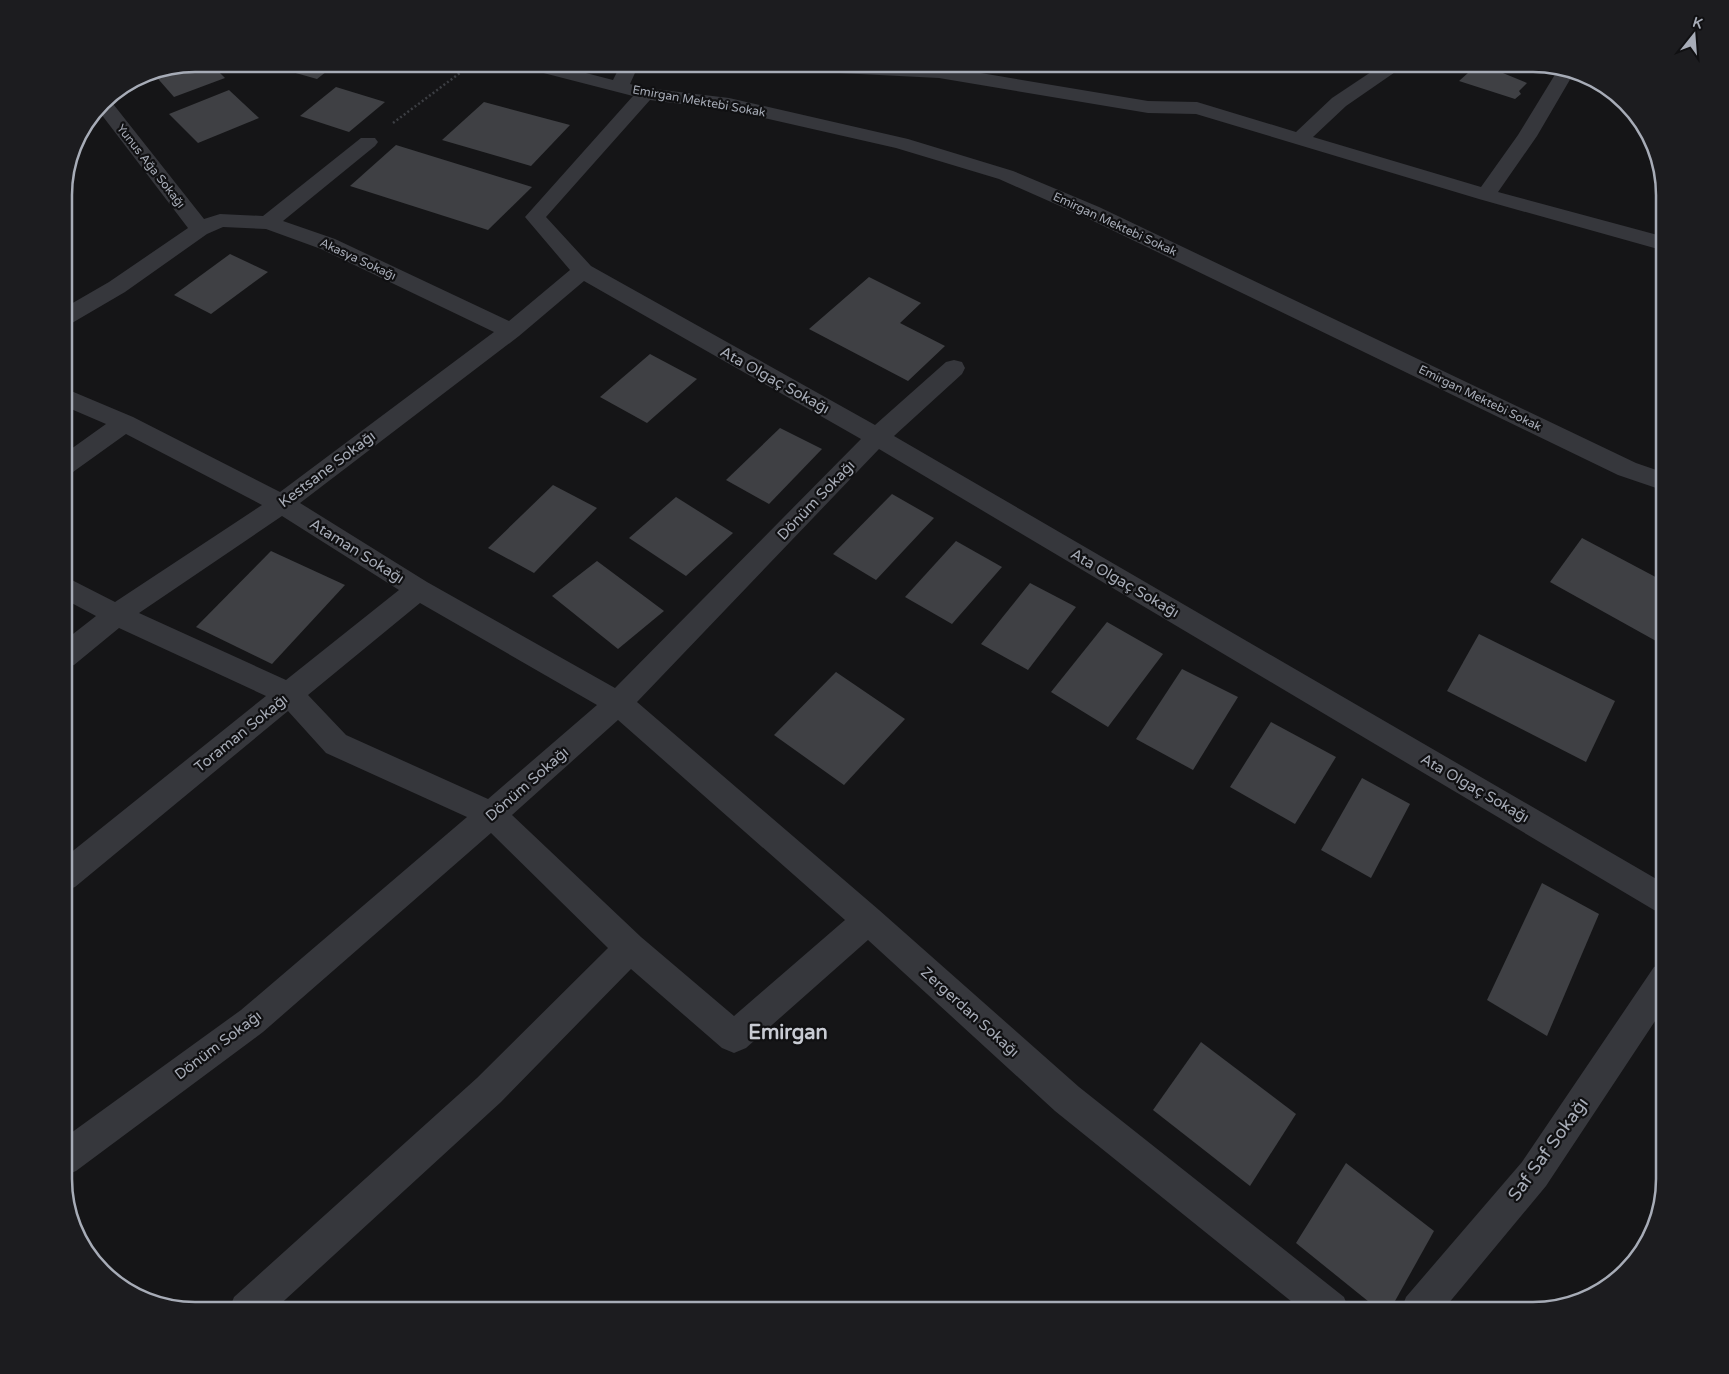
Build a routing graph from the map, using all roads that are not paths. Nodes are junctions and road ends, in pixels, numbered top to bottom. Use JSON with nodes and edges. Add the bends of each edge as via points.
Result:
{"nodes":[{"id":1,"x":942,"y":72,"type":"edge"},
{"id":2,"x":1383,"y":72,"type":"edge"},
{"id":3,"x":563,"y":73,"type":"edge"},
{"id":4,"x":625,"y":73,"type":"edge"},
{"id":5,"x":1563,"y":77,"type":"edge"},
{"id":6,"x":618,"y":87,"type":"junction"},
{"id":7,"x":645,"y":94,"type":"junction"},
{"id":8,"x":107,"y":109,"type":"edge"},
{"id":9,"x":1300,"y":139,"type":"junction"},
{"id":10,"x":368,"y":142,"type":"road end"},
{"id":11,"x":1486,"y":195,"type":"junction"},
{"id":12,"x":268,"y":223,"type":"junction"},
{"id":13,"x":200,"y":229,"type":"junction"},
{"id":14,"x":1656,"y":242,"type":"edge"},
{"id":15,"x":583,"y":271,"type":"junction"},
{"id":16,"x":73,"y":313,"type":"edge"},
{"id":17,"x":510,"y":331,"type":"junction"},
{"id":18,"x":954,"y":368,"type":"dead end"},
{"id":19,"x":73,"y":400,"type":"edge"},
{"id":20,"x":124,"y":424,"type":"junction"},
{"id":21,"x":877,"y":437,"type":"junction"},
{"id":22,"x":73,"y":460,"type":"edge"},
{"id":23,"x":1656,"y":479,"type":"edge"},
{"id":24,"x":282,"y":504,"type":"junction"},
{"id":25,"x":418,"y":589,"type":"junction"},
{"id":26,"x":73,"y":591,"type":"edge"},
{"id":27,"x":116,"y":615,"type":"junction"},
{"id":28,"x":73,"y":650,"type":"edge"},
{"id":29,"x":289,"y":694,"type":"junction"},
{"id":30,"x":618,"y":704,"type":"junction"},
{"id":31,"x":492,"y":814,"type":"junction"},
{"id":32,"x":73,"y":870,"type":"edge"},
{"id":33,"x":1656,"y":895,"type":"edge"},
{"id":34,"x":868,"y":920,"type":"junction"},
{"id":35,"x":630,"y":948,"type":"junction"},
{"id":36,"x":1656,"y":991,"type":"edge"},
{"id":37,"x":73,"y":1152,"type":"edge"},
{"id":38,"x":256,"y":1302,"type":"edge"},
{"id":39,"x":1321,"y":1302,"type":"edge"},
{"id":40,"x":1426,"y":1302,"type":"edge"}],
"edges":[{"from":1,"to":9,"type":"street","via":[[1148,107],[1197,108]]},
{"from":2,"to":9,"type":"street","via":[[1339,102]]},
{"from":3,"to":6,"type":"street","name":"Emirgan Mektebi Sokak"},
{"from":4,"to":6,"type":"street"},
{"from":5,"to":11,"type":"street"},
{"from":6,"to":7,"type":"street","name":"Emirgan Mektebi Sokak"},
{"from":7,"to":15,"type":"street","name":"Ata Olgaç Sokağı","via":[[535,216]]},
{"from":7,"to":23,"type":"street","name":"Emirgan Mektebi Sokak","via":[[748,108],[901,143],[1006,175],[1092,212],[1627,469]]},
{"from":8,"to":13,"type":"street","name":"Yunus Ağa Sokağı"},
{"from":9,"to":11,"type":"street"},
{"from":10,"to":12,"type":"street"},
{"from":11,"to":14,"type":"street"},
{"from":12,"to":13,"type":"street","name":"Akasya Sokağı","via":[[220,220]]},
{"from":12,"to":17,"type":"street","name":"Akasya Sokağı","via":[[328,244]]},
{"from":13,"to":16,"type":"street"},
{"from":15,"to":17,"type":"street","name":"Kestsane Sokağı"},
{"from":15,"to":21,"type":"street","name":"Ata Olgaç Sokağı"},
{"from":17,"to":24,"type":"street","name":"Kestsane Sokağı"},
{"from":18,"to":21,"type":"street","name":"Dönüm Sokağı"},
{"from":19,"to":20,"type":"street","name":"Ataman Sokağı"},
{"from":20,"to":22,"type":"street"},
{"from":20,"to":24,"type":"street","name":"Ataman Sokağı"},
{"from":21,"to":30,"type":"street","name":"Dönüm Sokağı"},
{"from":21,"to":33,"type":"street","name":"Ata Olgaç Sokağı"},
{"from":24,"to":25,"type":"street","name":"Ataman Sokağı"},
{"from":24,"to":27,"type":"street","name":"Kestsane Sokağı"},
{"from":25,"to":29,"type":"street","name":"Toraman Sokağı"},
{"from":25,"to":30,"type":"street","name":"Ataman Sokağı"},
{"from":26,"to":27,"type":"street"},
{"from":27,"to":28,"type":"street","name":"Kestsane Sokağı"},
{"from":27,"to":29,"type":"street"},
{"from":29,"to":31,"type":"street","via":[[336,744]]},
{"from":29,"to":32,"type":"street","name":"Toraman Sokağı"},
{"from":30,"to":31,"type":"street","name":"Dönüm Sokağı"},
{"from":30,"to":34,"type":"street","name":"Zergerdan Sokağı"},
{"from":31,"to":35,"type":"street"},
{"from":31,"to":37,"type":"street","name":"Dönüm Sokağı","via":[[252,1021]]},
{"from":34,"to":35,"type":"street","via":[[734,1037]]},
{"from":34,"to":39,"type":"street","name":"Zergerdan Sokağı","via":[[1068,1099]]},
{"from":35,"to":38,"type":"street","via":[[489,1090]]},
{"from":36,"to":40,"type":"street","name":"Saf Saf Sokağı","via":[[1534,1174]]}]}
